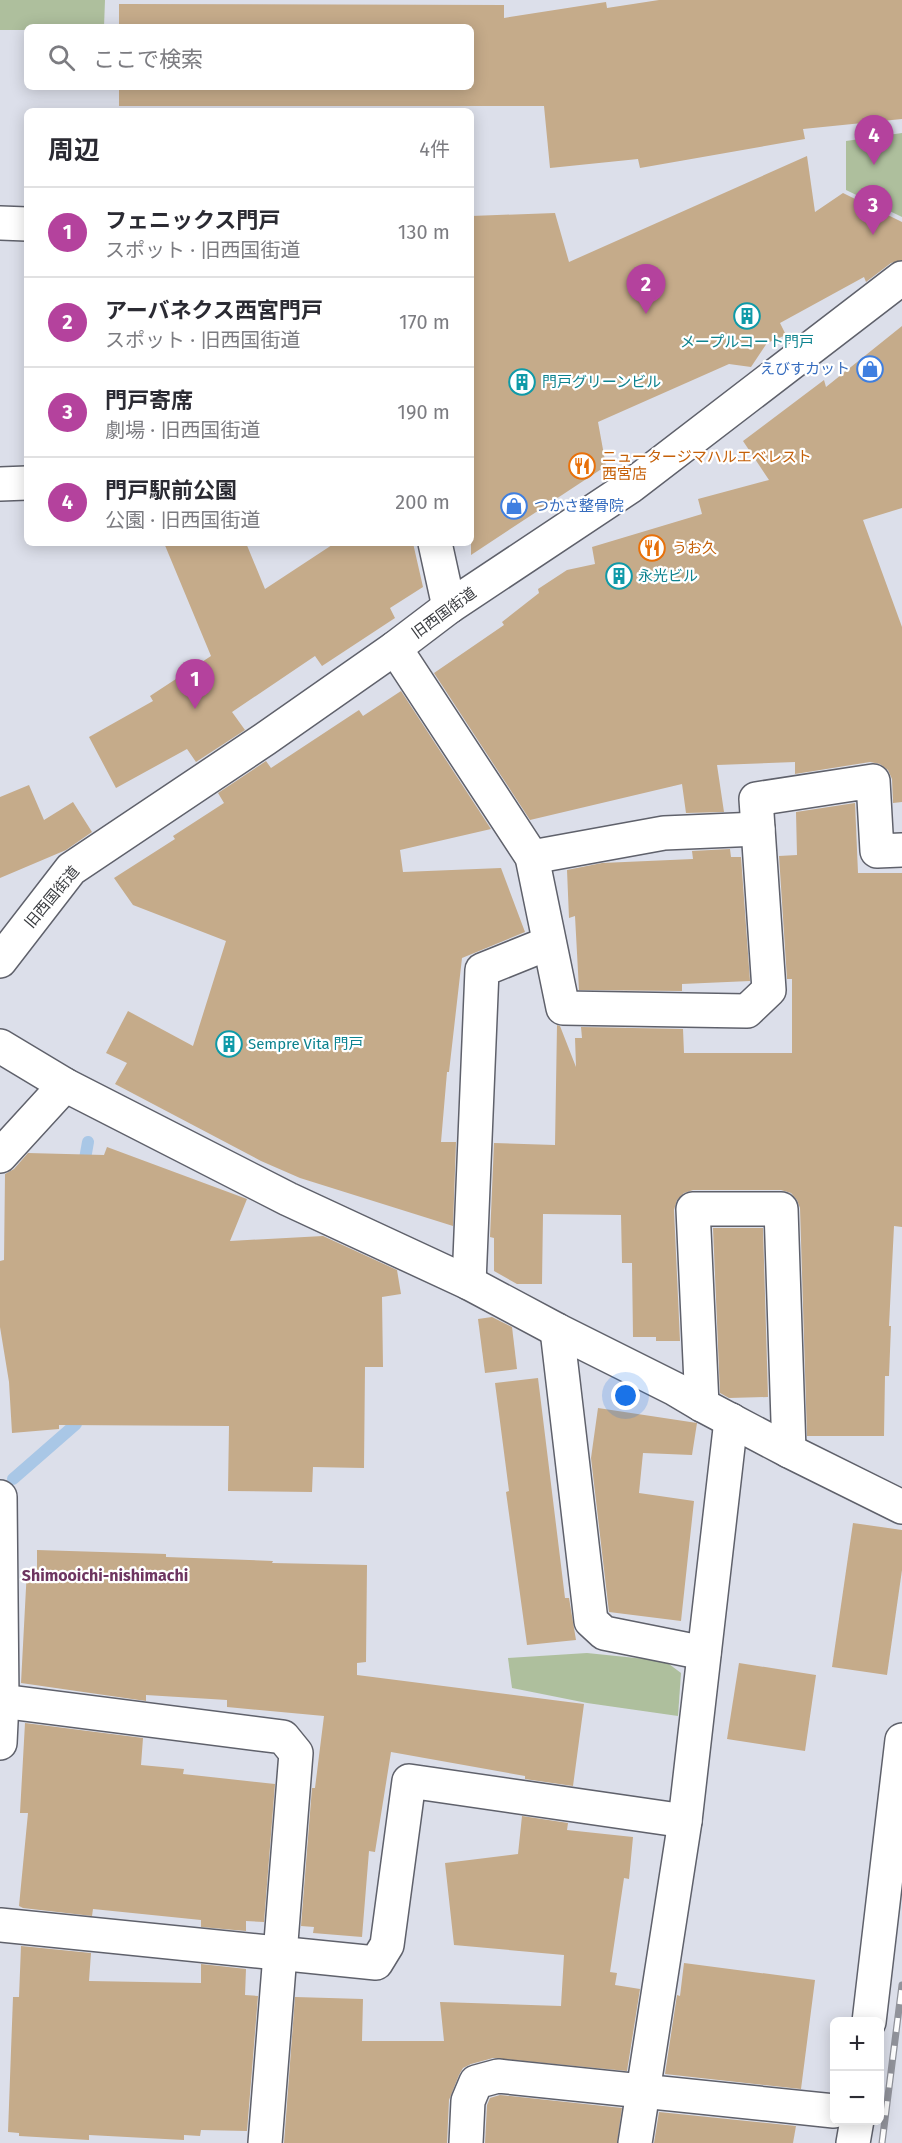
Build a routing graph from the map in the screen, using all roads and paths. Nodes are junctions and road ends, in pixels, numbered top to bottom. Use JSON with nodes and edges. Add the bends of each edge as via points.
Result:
{"nodes":[{"id":1,"x":0,"y":223,"type":"edge"},
{"id":2,"x":24,"y":224,"type":"edge"},
{"id":3,"x":902,"y":278,"type":"edge"},
{"id":4,"x":24,"y":483,"type":"edge"},
{"id":5,"x":0,"y":484,"type":"edge"},
{"id":6,"x":436,"y":546,"type":"edge"},
{"id":7,"x":449,"y":607,"type":"junction"},
{"id":8,"x":395,"y":648,"type":"junction"},
{"id":9,"x":758,"y":829,"type":"junction"},
{"id":10,"x":902,"y":850,"type":"edge"},
{"id":11,"x":532,"y":856,"type":"junction"},
{"id":12,"x":549,"y":943,"type":"junction"},
{"id":13,"x":0,"y":961,"type":"edge"},
{"id":14,"x":0,"y":1047,"type":"edge"},
{"id":15,"x":65,"y":1085,"type":"junction"},
{"id":16,"x":0,"y":1156,"type":"edge"},
{"id":17,"x":469,"y":1283,"type":"junction"},
{"id":18,"x":557,"y":1330,"type":"junction"},
{"id":19,"x":702,"y":1406,"type":"junction"},
{"id":20,"x":731,"y":1420,"type":"junction"},
{"id":21,"x":789,"y":1451,"type":"junction"},
{"id":22,"x":0,"y":1497,"type":"edge"},
{"id":23,"x":902,"y":1507,"type":"edge"},
{"id":24,"x":0,"y":1614,"type":"edge"},
{"id":25,"x":704,"y":1653,"type":"junction"},
{"id":26,"x":2,"y":1701,"type":"edge"},
{"id":27,"x":902,"y":1740,"type":"edge"},
{"id":28,"x":0,"y":1743,"type":"edge"},
{"id":29,"x":685,"y":1821,"type":"junction"},
{"id":30,"x":0,"y":1925,"type":"edge"},
{"id":31,"x":279,"y":1954,"type":"junction"},
{"id":32,"x":870,"y":2017,"type":"edge"},
{"id":33,"x":642,"y":2092,"type":"junction"},
{"id":34,"x":830,"y":2111,"type":"edge"},
{"id":35,"x":856,"y":2125,"type":"edge"},
{"id":36,"x":266,"y":2143,"type":"edge"},
{"id":37,"x":466,"y":2143,"type":"edge"},
{"id":38,"x":635,"y":2143,"type":"edge"},
{"id":39,"x":853,"y":2143,"type":"edge"}],
"edges":[{"from":1,"to":2,"type":"street"},
{"from":3,"to":7,"type":"street","name":"旧西国街道","via":[[631,486]]},
{"from":4,"to":5,"type":"street"},
{"from":6,"to":7,"type":"street"},
{"from":7,"to":8,"type":"street","name":"旧西国街道"},
{"from":8,"to":11,"type":"street"},
{"from":8,"to":13,"type":"street","name":"旧西国街道","via":[[71,869]]},
{"from":9,"to":10,"type":"street","via":[[756,800],[873,781],[877,851]]},
{"from":9,"to":11,"type":"street","via":[[664,833]]},
{"from":9,"to":12,"type":"street","via":[[769,990],[747,1011],[562,1008]]},
{"from":11,"to":12,"type":"street"},
{"from":12,"to":17,"type":"street","via":[[482,970]]},
{"from":14,"to":15,"type":"street"},
{"from":15,"to":16,"type":"street"},
{"from":15,"to":17,"type":"street","via":[[288,1199]]},
{"from":17,"to":18,"type":"street"},
{"from":18,"to":19,"type":"street"},
{"from":18,"to":25,"type":"street","via":[[591,1620],[604,1633]]},
{"from":19,"to":20,"type":"street"},
{"from":19,"to":21,"type":"street","via":[[693,1209],[781,1209]]},
{"from":20,"to":21,"type":"street"},
{"from":20,"to":25,"type":"street"},
{"from":21,"to":23,"type":"street"},
{"from":22,"to":24,"type":"street"},
{"from":24,"to":26,"type":"street"},
{"from":25,"to":29,"type":"street"},
{"from":26,"to":28,"type":"street"},
{"from":26,"to":31,"type":"street","via":[[284,1737],[296,1753]]},
{"from":27,"to":32,"type":"street"},
{"from":29,"to":31,"type":"street","via":[[409,1781],[387,1946],[376,1963]]},
{"from":29,"to":33,"type":"street"},
{"from":30,"to":31,"type":"street"},
{"from":31,"to":36,"type":"street"},
{"from":33,"to":34,"type":"street"},
{"from":33,"to":37,"type":"street","via":[[498,2076],[476,2082],[468,2101]]},
{"from":33,"to":38,"type":"street"},
{"from":35,"to":39,"type":"street"}]}
